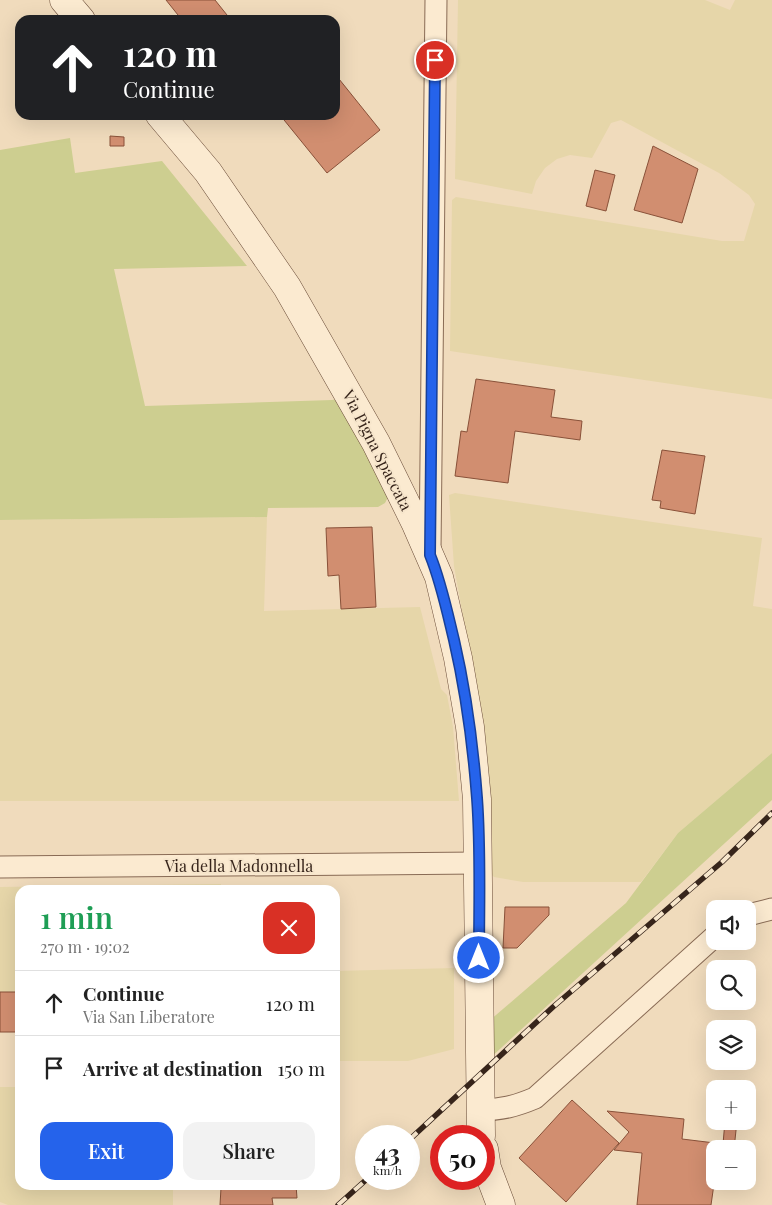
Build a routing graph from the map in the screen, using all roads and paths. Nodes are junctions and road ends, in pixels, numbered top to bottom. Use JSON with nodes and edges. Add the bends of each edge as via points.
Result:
{"nodes":[{"id":1,"x":64,"y":0,"type":"edge"},
{"id":2,"x":436,"y":0,"type":"edge"},
{"id":3,"x":77,"y":15,"type":"edge"},
{"id":4,"x":164,"y":120,"type":"edge"},
{"id":5,"x":430,"y":555,"type":"junction"},
{"id":6,"x":479,"y":863,"type":"junction"},
{"id":7,"x":0,"y":867,"type":"edge"},
{"id":8,"x":772,"y":909,"type":"edge"},
{"id":9,"x":756,"y":913,"type":"edge"},
{"id":10,"x":706,"y":944,"type":"edge"},
{"id":11,"x":482,"y":1125,"type":"edge"},
{"id":12,"x":487,"y":1125,"type":"edge"},
{"id":13,"x":495,"y":1189,"type":"edge"},
{"id":14,"x":501,"y":1205,"type":"edge"}],
"edges":[{"from":1,"to":3,"type":"main road"},
{"from":2,"to":5,"type":"street"},
{"from":4,"to":5,"type":"main road","name":"Via Pigna Spaccata","via":[[208,172],[287,287],[376,443]]},
{"from":5,"to":6,"type":"main road","name":"Via Pigna Spaccata","via":[[439,577],[452,631],[470,728]]},
{"from":6,"to":7,"type":"street","name":"Via della Madonnella"},
{"from":6,"to":11,"type":"main road","name":"Via Pigna Spaccata"},
{"from":8,"to":9,"type":"street"},
{"from":10,"to":12,"type":"street","via":[[535,1098],[498,1110]]},
{"from":13,"to":14,"type":"main road","name":"Via Pigna Spaccata"}]}
